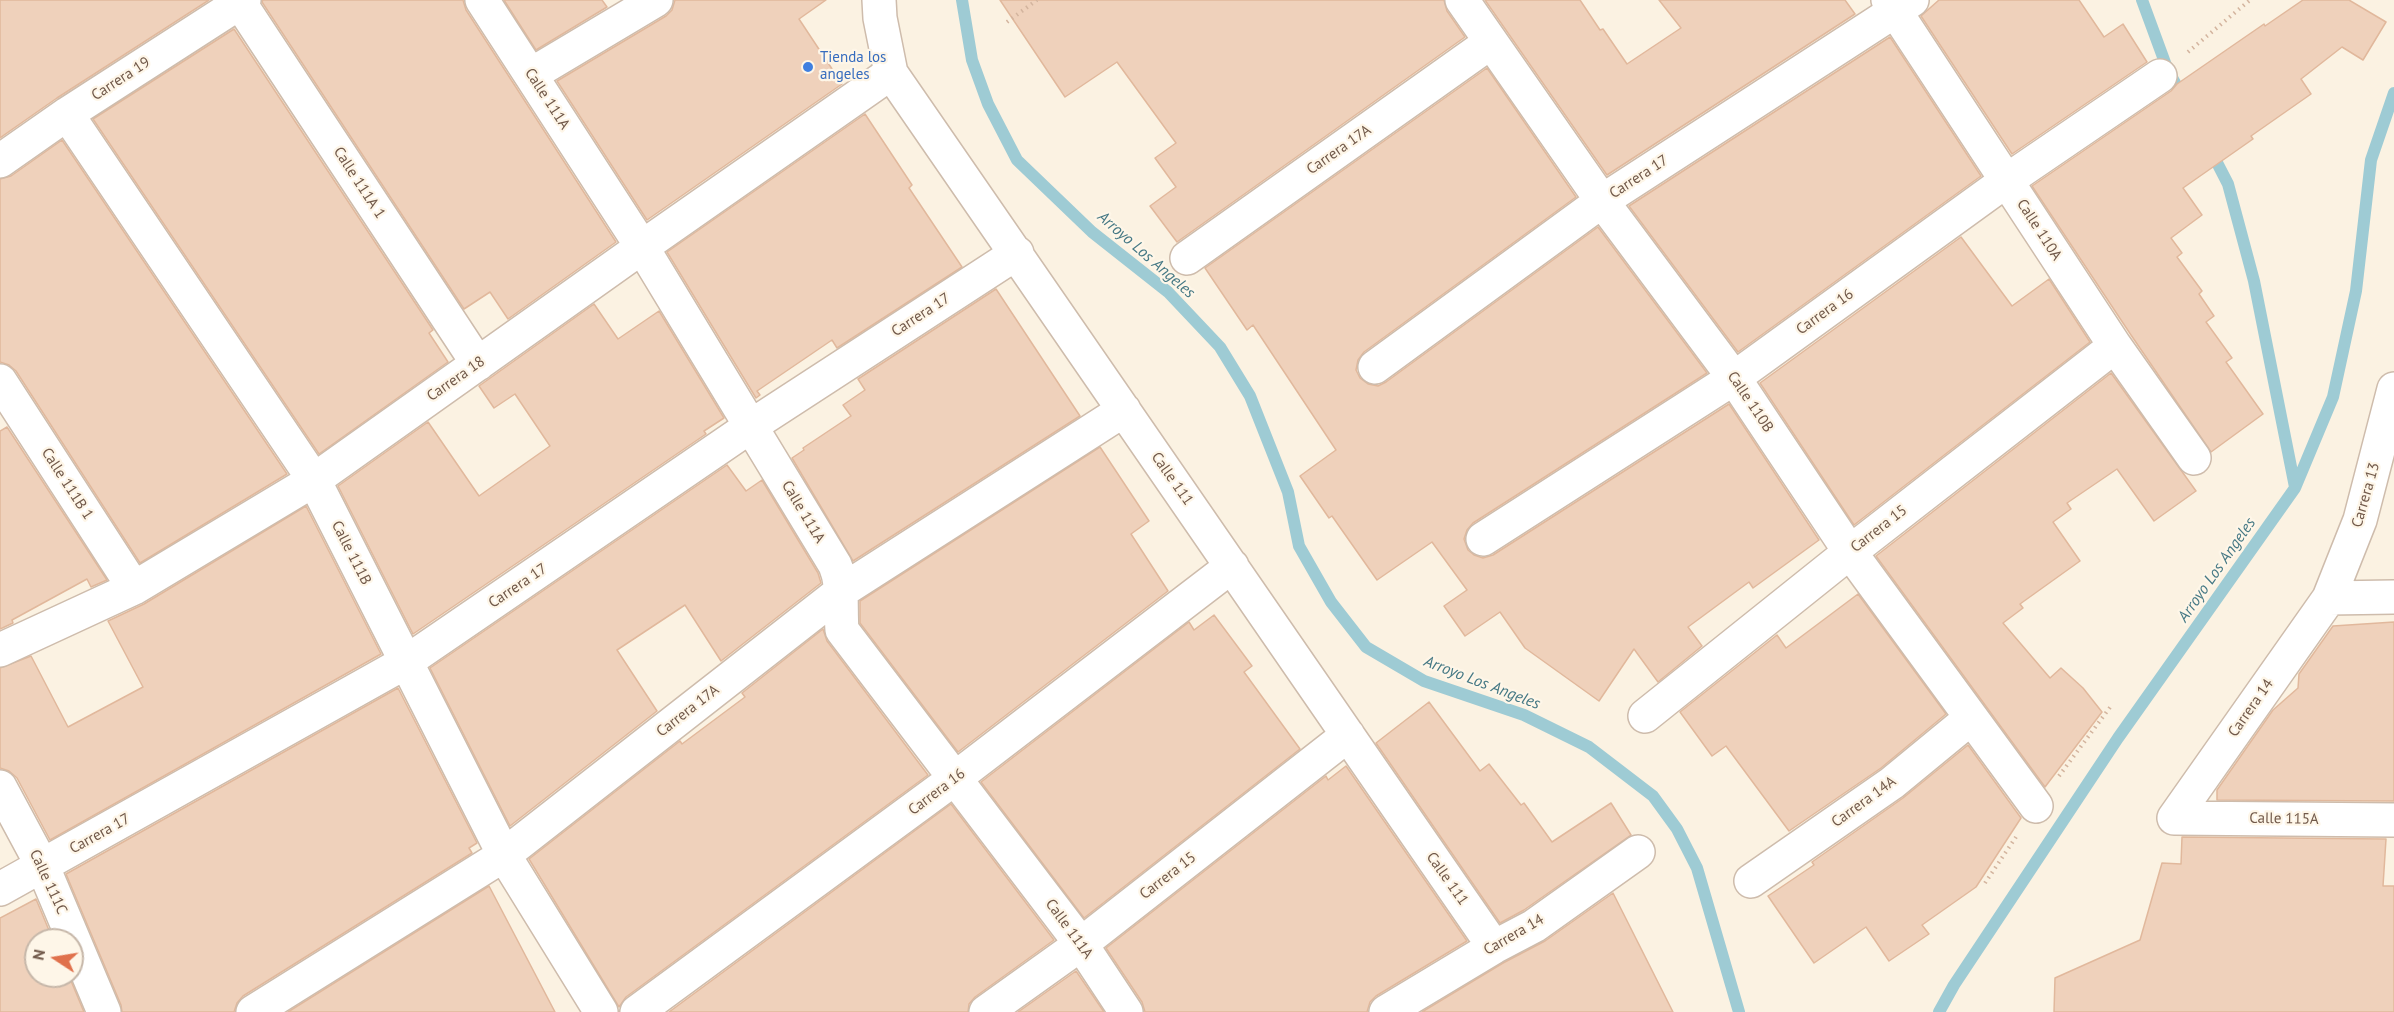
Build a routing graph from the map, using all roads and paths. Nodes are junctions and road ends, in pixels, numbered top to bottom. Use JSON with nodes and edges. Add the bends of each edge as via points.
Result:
{"nodes":[{"id":1,"x":482,"y":0,"type":"edge"},
{"id":2,"x":656,"y":0,"type":"edge"},
{"id":3,"x":879,"y":0,"type":"edge"},
{"id":4,"x":1037,"y":0,"type":"edge"},
{"id":5,"x":1462,"y":0,"type":"edge"},
{"id":6,"x":2250,"y":0,"type":"edge"},
{"id":7,"x":242,"y":1,"type":"edge"},
{"id":8,"x":1898,"y":4,"type":"edge"},
{"id":9,"x":1006,"y":22,"type":"dead end"},
{"id":10,"x":1491,"y":42,"type":"junction"},
{"id":11,"x":2170,"y":67,"type":"joint"},
{"id":12,"x":891,"y":73,"type":"junction"},
{"id":13,"x":532,"y":74,"type":"junction"},
{"id":14,"x":67,"y":114,"type":"junction"},
{"id":15,"x":0,"y":161,"type":"edge"},
{"id":16,"x":2006,"y":181,"type":"junction"},
{"id":17,"x":1602,"y":201,"type":"junction"},
{"id":18,"x":642,"y":247,"type":"junction"},
{"id":19,"x":1017,"y":253,"type":"junction"},
{"id":20,"x":1187,"y":258,"type":"dead end"},
{"id":21,"x":2115,"y":346,"type":"junction"},
{"id":22,"x":478,"y":364,"type":"junction"},
{"id":23,"x":1375,"y":367,"type":"dead end"},
{"id":24,"x":1734,"y":378,"type":"junction"},
{"id":25,"x":0,"y":381,"type":"edge"},
{"id":26,"x":2393,"y":398,"type":"edge"},
{"id":27,"x":1124,"y":410,"type":"junction"},
{"id":28,"x":751,"y":426,"type":"junction"},
{"id":29,"x":2194,"y":458,"type":"dead end"},
{"id":30,"x":314,"y":480,"type":"junction"},
{"id":31,"x":1482,"y":539,"type":"dead end"},
{"id":32,"x":1850,"y":552,"type":"junction"},
{"id":33,"x":1232,"y":566,"type":"junction"},
{"id":34,"x":134,"y":588,"type":"junction"},
{"id":35,"x":843,"y":590,"type":"junction"},
{"id":36,"x":2394,"y":597,"type":"edge"},
{"id":37,"x":2329,"y":598,"type":"junction"},
{"id":38,"x":0,"y":650,"type":"edge"},
{"id":39,"x":406,"y":662,"type":"junction"},
{"id":40,"x":1645,"y":716,"type":"dead end"},
{"id":41,"x":1971,"y":717,"type":"junction"},
{"id":42,"x":1348,"y":735,"type":"junction"},
{"id":43,"x":954,"y":779,"type":"junction"},
{"id":44,"x":0,"y":787,"type":"edge"},
{"id":45,"x":2036,"y":806,"type":"dead end"},
{"id":46,"x":2174,"y":818,"type":"joint"},
{"id":47,"x":2394,"y":820,"type":"edge"},
{"id":48,"x":1638,"y":852,"type":"dead end"},
{"id":49,"x":504,"y":855,"type":"junction"},
{"id":50,"x":43,"y":867,"type":"junction"},
{"id":51,"x":1751,"y":881,"type":"dead end"},
{"id":52,"x":0,"y":889,"type":"edge"},
{"id":53,"x":1081,"y":944,"type":"junction"},
{"id":54,"x":1494,"y":946,"type":"junction"},
{"id":55,"x":104,"y":1012,"type":"edge"},
{"id":56,"x":253,"y":1012,"type":"edge"},
{"id":57,"x":601,"y":1012,"type":"edge"},
{"id":58,"x":637,"y":1012,"type":"edge"},
{"id":59,"x":986,"y":1012,"type":"edge"},
{"id":60,"x":1126,"y":1012,"type":"edge"},
{"id":61,"x":1386,"y":1012,"type":"edge"}],
"edges":[{"from":1,"to":13,"type":"street","name":"Calle 111A"},
{"from":2,"to":13,"type":"street"},
{"from":3,"to":12,"type":"street","name":"Calle 111"},
{"from":4,"to":9,"type":"path"},
{"from":5,"to":10,"type":"street","name":"Calle 110B"},
{"from":6,"to":11,"type":"path"},
{"from":7,"to":14,"type":"street","name":"Carrera 19"},
{"from":7,"to":22,"type":"street","name":"Calle 111A 1"},
{"from":8,"to":16,"type":"street","name":"Calle 110A"},
{"from":8,"to":17,"type":"street","name":"Carrera 17"},
{"from":10,"to":17,"type":"street","name":"Calle 110B"},
{"from":10,"to":20,"type":"street","name":"Carrera 17A"},
{"from":11,"to":16,"type":"street","name":"Carrera 16"},
{"from":12,"to":18,"type":"street","name":"Carrera 18"},
{"from":12,"to":19,"type":"street","name":"Calle 111"},
{"from":13,"to":18,"type":"street","name":"Calle 111A"},
{"from":14,"to":15,"type":"street","name":"Carrera 19"},
{"from":14,"to":30,"type":"street","name":"Calle 111B"},
{"from":16,"to":21,"type":"street","name":"Calle 110A"},
{"from":16,"to":24,"type":"street","name":"Carrera 16"},
{"from":17,"to":23,"type":"street","name":"Carrera 17"},
{"from":17,"to":24,"type":"street","name":"Calle 110B"},
{"from":18,"to":22,"type":"street","name":"Carrera 18"},
{"from":18,"to":28,"type":"street","name":"Calle 111A"},
{"from":19,"to":27,"type":"street","name":"Calle 111"},
{"from":19,"to":28,"type":"street","name":"Carrera 17"},
{"from":21,"to":29,"type":"street","name":"Calle 110A"},
{"from":21,"to":32,"type":"street","name":"Carrera 15"},
{"from":22,"to":30,"type":"street","name":"Carrera 18"},
{"from":24,"to":31,"type":"street","name":"Carrera 16"},
{"from":24,"to":32,"type":"street","name":"Calle 110B"},
{"from":25,"to":34,"type":"street","name":"Calle 111B 1"},
{"from":26,"to":37,"type":"street","name":"Carrera 13","via":[[2360,520]]},
{"from":27,"to":33,"type":"street","name":"Calle 111"},
{"from":27,"to":35,"type":"street","name":"Carrera 17A"},
{"from":28,"to":35,"type":"street","name":"Calle 111A","via":[[835,565]]},
{"from":28,"to":39,"type":"street","name":"Carrera 17"},
{"from":30,"to":34,"type":"street","name":"Carrera 18"},
{"from":30,"to":39,"type":"street","name":"Calle 111B"},
{"from":32,"to":40,"type":"street","name":"Carrera 15"},
{"from":32,"to":41,"type":"street","name":"Calle 110B"},
{"from":33,"to":42,"type":"street","name":"Calle 111"},
{"from":33,"to":43,"type":"street","name":"Carrera 16"},
{"from":34,"to":38,"type":"street","name":"Carrera 18"},
{"from":35,"to":43,"type":"street","name":"Calle 111A","via":[[842,630]]},
{"from":35,"to":49,"type":"street","name":"Carrera 17A"},
{"from":36,"to":37,"type":"street"},
{"from":37,"to":46,"type":"street","name":"Carrera 14"},
{"from":39,"to":49,"type":"street","name":"Calle 111B"},
{"from":39,"to":50,"type":"street","name":"Carrera 17"},
{"from":41,"to":45,"type":"street","name":"Calle 110B"},
{"from":41,"to":51,"type":"street","name":"Carrera 14A","via":[[1892,783]]},
{"from":42,"to":53,"type":"street","name":"Carrera 15"},
{"from":42,"to":54,"type":"street","name":"Calle 111"},
{"from":43,"to":53,"type":"street","name":"Calle 111A"},
{"from":43,"to":58,"type":"street","name":"Carrera 16"},
{"from":44,"to":50,"type":"street","name":"Calle 111C"},
{"from":46,"to":47,"type":"street","name":"Calle 115A"},
{"from":48,"to":54,"type":"street","name":"Carrera 14","via":[[1534,926]]},
{"from":49,"to":56,"type":"street","name":"Carrera 17A"},
{"from":49,"to":57,"type":"street","name":"Calle 111B"},
{"from":50,"to":52,"type":"street","name":"Carrera 17"},
{"from":50,"to":55,"type":"street","name":"Calle 111C"},
{"from":53,"to":59,"type":"street","name":"Carrera 15"},
{"from":53,"to":60,"type":"street","name":"Calle 111A"},
{"from":54,"to":61,"type":"street","name":"Carrera 14"}]}
